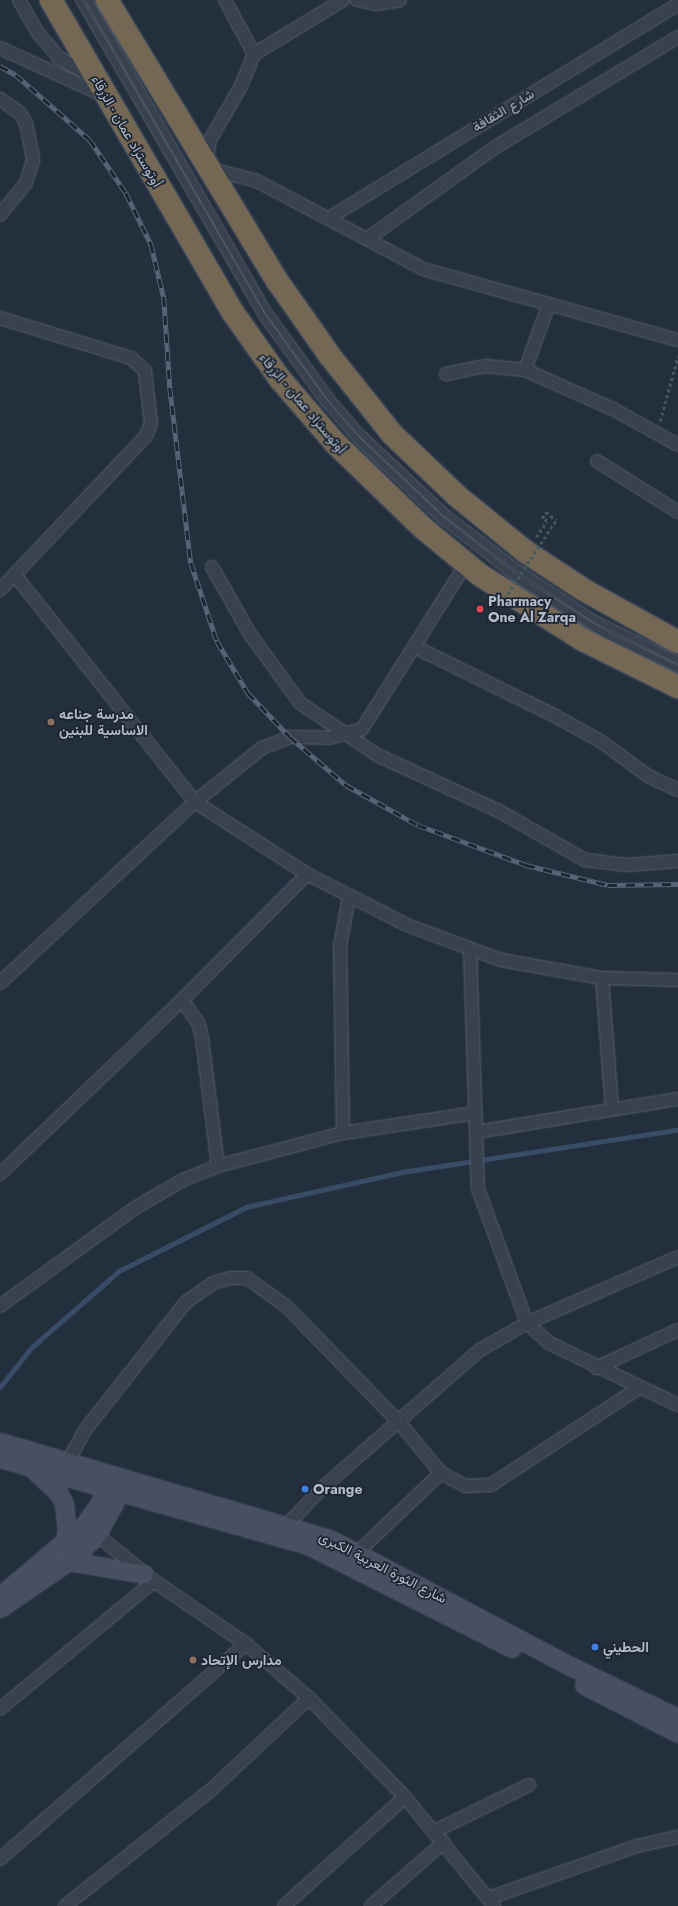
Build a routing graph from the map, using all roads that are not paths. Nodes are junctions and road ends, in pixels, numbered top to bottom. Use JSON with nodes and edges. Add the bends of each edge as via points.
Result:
{"nodes":[{"id":1,"x":19,"y":0,"type":"edge"},
{"id":2,"x":51,"y":0,"type":"edge"},
{"id":3,"x":79,"y":0,"type":"edge"},
{"id":4,"x":89,"y":0,"type":"edge"},
{"id":5,"x":107,"y":0,"type":"edge"},
{"id":6,"x":224,"y":0,"type":"edge"},
{"id":7,"x":343,"y":0,"type":"edge"},
{"id":8,"x":357,"y":0,"type":"edge"},
{"id":9,"x":400,"y":0,"type":"edge"},
{"id":10,"x":678,"y":4,"type":"edge"},
{"id":11,"x":678,"y":36,"type":"edge"},
{"id":12,"x":0,"y":48,"type":"edge"},
{"id":13,"x":254,"y":54,"type":"junction"},
{"id":14,"x":102,"y":89,"type":"junction"},
{"id":15,"x":0,"y":99,"type":"edge"},
{"id":16,"x":206,"y":162,"type":"junction"},
{"id":17,"x":0,"y":215,"type":"edge"},
{"id":18,"x":329,"y":218,"type":"junction"},
{"id":19,"x":367,"y":239,"type":"junction"},
{"id":20,"x":549,"y":304,"type":"junction"},
{"id":21,"x":0,"y":318,"type":"edge"},
{"id":22,"x":678,"y":340,"type":"edge"},
{"id":23,"x":525,"y":370,"type":"junction"},
{"id":24,"x":446,"y":374,"type":"dead end"},
{"id":25,"x":678,"y":445,"type":"edge"},
{"id":26,"x":597,"y":461,"type":"dead end"},
{"id":27,"x":678,"y":512,"type":"edge"},
{"id":28,"x":466,"y":564,"type":"junction"},
{"id":29,"x":212,"y":567,"type":"dead end"},
{"id":30,"x":15,"y":575,"type":"junction"},
{"id":31,"x":0,"y":590,"type":"edge"},
{"id":32,"x":678,"y":642,"type":"edge"},
{"id":33,"x":415,"y":647,"type":"junction"},
{"id":34,"x":678,"y":660,"type":"edge"},
{"id":35,"x":678,"y":669,"type":"edge"},
{"id":36,"x":678,"y":687,"type":"edge"},
{"id":37,"x":346,"y":736,"type":"junction"},
{"id":38,"x":678,"y":790,"type":"edge"},
{"id":39,"x":195,"y":802,"type":"junction"},
{"id":40,"x":678,"y":861,"type":"edge"},
{"id":41,"x":307,"y":874,"type":"junction"},
{"id":42,"x":349,"y":898,"type":"junction"},
{"id":43,"x":470,"y":950,"type":"junction"},
{"id":44,"x":602,"y":978,"type":"junction"},
{"id":45,"x":678,"y":980,"type":"edge"},
{"id":46,"x":0,"y":983,"type":"edge"},
{"id":47,"x":182,"y":1000,"type":"junction"},
{"id":48,"x":678,"y":1099,"type":"edge"},
{"id":49,"x":612,"y":1107,"type":"junction"},
{"id":50,"x":475,"y":1114,"type":"junction"},
{"id":51,"x":476,"y":1132,"type":"junction"},
{"id":52,"x":343,"y":1133,"type":"junction"},
{"id":53,"x":218,"y":1166,"type":"junction"},
{"id":54,"x":0,"y":1174,"type":"edge"},
{"id":55,"x":678,"y":1257,"type":"edge"},
{"id":56,"x":0,"y":1306,"type":"edge"},
{"id":57,"x":527,"y":1323,"type":"junction"},
{"id":58,"x":678,"y":1330,"type":"edge"},
{"id":59,"x":596,"y":1368,"type":"junction"},
{"id":60,"x":640,"y":1387,"type":"junction"},
{"id":61,"x":678,"y":1405,"type":"edge"},
{"id":62,"x":398,"y":1421,"type":"junction"},
{"id":63,"x":0,"y":1442,"type":"edge"},
{"id":64,"x":0,"y":1458,"type":"edge"},
{"id":65,"x":68,"y":1461,"type":"junction"},
{"id":66,"x":29,"y":1467,"type":"junction"},
{"id":67,"x":441,"y":1473,"type":"junction"},
{"id":68,"x":118,"y":1483,"type":"junction"},
{"id":69,"x":288,"y":1524,"type":"junction"},
{"id":70,"x":91,"y":1530,"type":"junction"},
{"id":71,"x":358,"y":1552,"type":"junction"},
{"id":72,"x":66,"y":1553,"type":"junction"},
{"id":73,"x":149,"y":1578,"type":"junction"},
{"id":74,"x":0,"y":1596,"type":"edge"},
{"id":75,"x":0,"y":1608,"type":"edge"},
{"id":76,"x":246,"y":1644,"type":"junction"},
{"id":77,"x":309,"y":1698,"type":"junction"},
{"id":78,"x":0,"y":1709,"type":"edge"},
{"id":79,"x":678,"y":1718,"type":"edge"},
{"id":80,"x":678,"y":1733,"type":"edge"},
{"id":81,"x":529,"y":1785,"type":"dead end"},
{"id":82,"x":405,"y":1797,"type":"junction"},
{"id":83,"x":435,"y":1831,"type":"junction"},
{"id":84,"x":678,"y":1837,"type":"edge"},
{"id":85,"x":444,"y":1842,"type":"junction"},
{"id":86,"x":0,"y":1859,"type":"edge"},
{"id":87,"x":492,"y":1902,"type":"edge"},
{"id":88,"x":65,"y":1906,"type":"edge"},
{"id":89,"x":284,"y":1906,"type":"edge"},
{"id":90,"x":371,"y":1906,"type":"edge"}],
"edges":[{"from":1,"to":14,"type":"street","via":[[58,57]]},
{"from":2,"to":14,"type":"highway","name":"أوتوستراد عمان - الزرقاء"},
{"from":3,"to":35,"type":"lane","via":[[262,316],[317,392],[359,442],[438,518],[521,582],[606,635]]},
{"from":4,"to":34,"type":"lane","via":[[268,311],[332,400],[360,432],[440,508],[516,567],[596,619]]},
{"from":5,"to":16,"type":"highway"},
{"from":6,"to":13,"type":"street"},
{"from":7,"to":13,"type":"street"},
{"from":8,"to":9,"type":"street","via":[[376,4]]},
{"from":10,"to":18,"type":"street","name":"شارع الثقافة"},
{"from":11,"to":19,"type":"street","name":"شارع الثقافة","via":[[494,148]]},
{"from":12,"to":14,"type":"street"},
{"from":13,"to":16,"type":"street","via":[[243,82],[210,140]]},
{"from":14,"to":28,"type":"highway","name":"أوتوستراد عمان - الزرقاء","via":[[213,280],[280,379],[365,474]]},
{"from":15,"to":17,"type":"street","via":[[20,113],[26,123],[33,160],[26,183]]},
{"from":16,"to":18,"type":"street","via":[[226,175],[257,181]]},
{"from":16,"to":32,"type":"highway","via":[[301,316],[360,396],[408,450],[457,496],[526,552],[584,590]]},
{"from":18,"to":19,"type":"street"},
{"from":19,"to":20,"type":"street","via":[[423,269]]},
{"from":20,"to":22,"type":"street"},
{"from":20,"to":23,"type":"street"},
{"from":21,"to":30,"type":"street","via":[[124,355],[136,362],[145,370],[151,424],[146,436]]},
{"from":23,"to":24,"type":"street","via":[[486,366]]},
{"from":23,"to":25,"type":"street","via":[[576,390]]},
{"from":26,"to":27,"type":"street"},
{"from":28,"to":33,"type":"street"},
{"from":28,"to":36,"type":"highway","name":"أوتوستراد عمان - الزرقاء","via":[[585,641]]},
{"from":29,"to":37,"type":"street","via":[[250,634],[290,691],[310,712]]},
{"from":30,"to":31,"type":"street"},
{"from":30,"to":39,"type":"street"},
{"from":33,"to":37,"type":"street","via":[[368,723]]},
{"from":33,"to":38,"type":"street","via":[[557,717],[602,742],[648,776]]},
{"from":37,"to":39,"type":"street","via":[[276,741],[262,748]]},
{"from":37,"to":40,"type":"street","via":[[410,773],[516,819],[585,860],[627,865]]},
{"from":39,"to":41,"type":"street"},
{"from":39,"to":46,"type":"street"},
{"from":41,"to":42,"type":"street"},
{"from":41,"to":47,"type":"street"},
{"from":42,"to":43,"type":"street"},
{"from":42,"to":52,"type":"street","via":[[340,946]]},
{"from":43,"to":44,"type":"street","via":[[524,966]]},
{"from":43,"to":50,"type":"street"},
{"from":44,"to":45,"type":"street"},
{"from":44,"to":49,"type":"street"},
{"from":47,"to":53,"type":"street","via":[[199,1024]]},
{"from":47,"to":54,"type":"street"},
{"from":48,"to":49,"type":"street"},
{"from":49,"to":51,"type":"street"},
{"from":50,"to":51,"type":"street"},
{"from":50,"to":52,"type":"street"},
{"from":51,"to":57,"type":"street","via":[[478,1188]]},
{"from":52,"to":53,"type":"street"},
{"from":53,"to":56,"type":"street","via":[[183,1180],[135,1208]]},
{"from":55,"to":57,"type":"street"},
{"from":57,"to":59,"type":"street","via":[[549,1343]]},
{"from":57,"to":62,"type":"street","via":[[464,1362]]},
{"from":58,"to":59,"type":"street"},
{"from":59,"to":60,"type":"street"},
{"from":60,"to":61,"type":"street"},
{"from":60,"to":67,"type":"street","via":[[491,1485],[465,1486]]},
{"from":62,"to":65,"type":"street","via":[[287,1307],[247,1278],[230,1278],[213,1283],[186,1302],[85,1430]]},
{"from":62,"to":67,"type":"street"},
{"from":62,"to":69,"type":"street"},
{"from":63,"to":65,"type":"main road","name":"شارع الثورة العربية الكبرى"},
{"from":64,"to":66,"type":"main road","name":"شارع الثورة العربية الكبرى"},
{"from":65,"to":68,"type":"main road","name":"شارع الثورة العربية الكبرى"},
{"from":66,"to":68,"type":"main road","name":"شارع الثورة العربية الكبرى"},
{"from":66,"to":72,"type":"main road","via":[[58,1492],[64,1504]]},
{"from":67,"to":71,"type":"street"},
{"from":68,"to":69,"type":"main road","name":"شارع الثورة العربية الكبرى"},
{"from":68,"to":70,"type":"main road"},
{"from":68,"to":80,"type":"main road","name":"شارع الثورة العربية الكبرى","via":[[310,1546]]},
{"from":69,"to":71,"type":"main road","name":"شارع الثورة العربية الكبرى"},
{"from":70,"to":72,"type":"main road"},
{"from":70,"to":73,"type":"street"},
{"from":71,"to":79,"type":"main road","name":"شارع الثورة العربية الكبرى","via":[[570,1666]]},
{"from":72,"to":73,"type":"main road"},
{"from":72,"to":74,"type":"main road"},
{"from":72,"to":75,"type":"main road"},
{"from":73,"to":76,"type":"street"},
{"from":73,"to":78,"type":"street"},
{"from":76,"to":77,"type":"street"},
{"from":76,"to":86,"type":"street"},
{"from":77,"to":82,"type":"street"},
{"from":77,"to":88,"type":"street","via":[[211,1790]]},
{"from":81,"to":83,"type":"street"},
{"from":82,"to":83,"type":"street"},
{"from":82,"to":89,"type":"street"},
{"from":83,"to":85,"type":"street"},
{"from":84,"to":87,"type":"street","via":[[637,1846]]},
{"from":85,"to":87,"type":"street"},
{"from":85,"to":90,"type":"street"}]}
